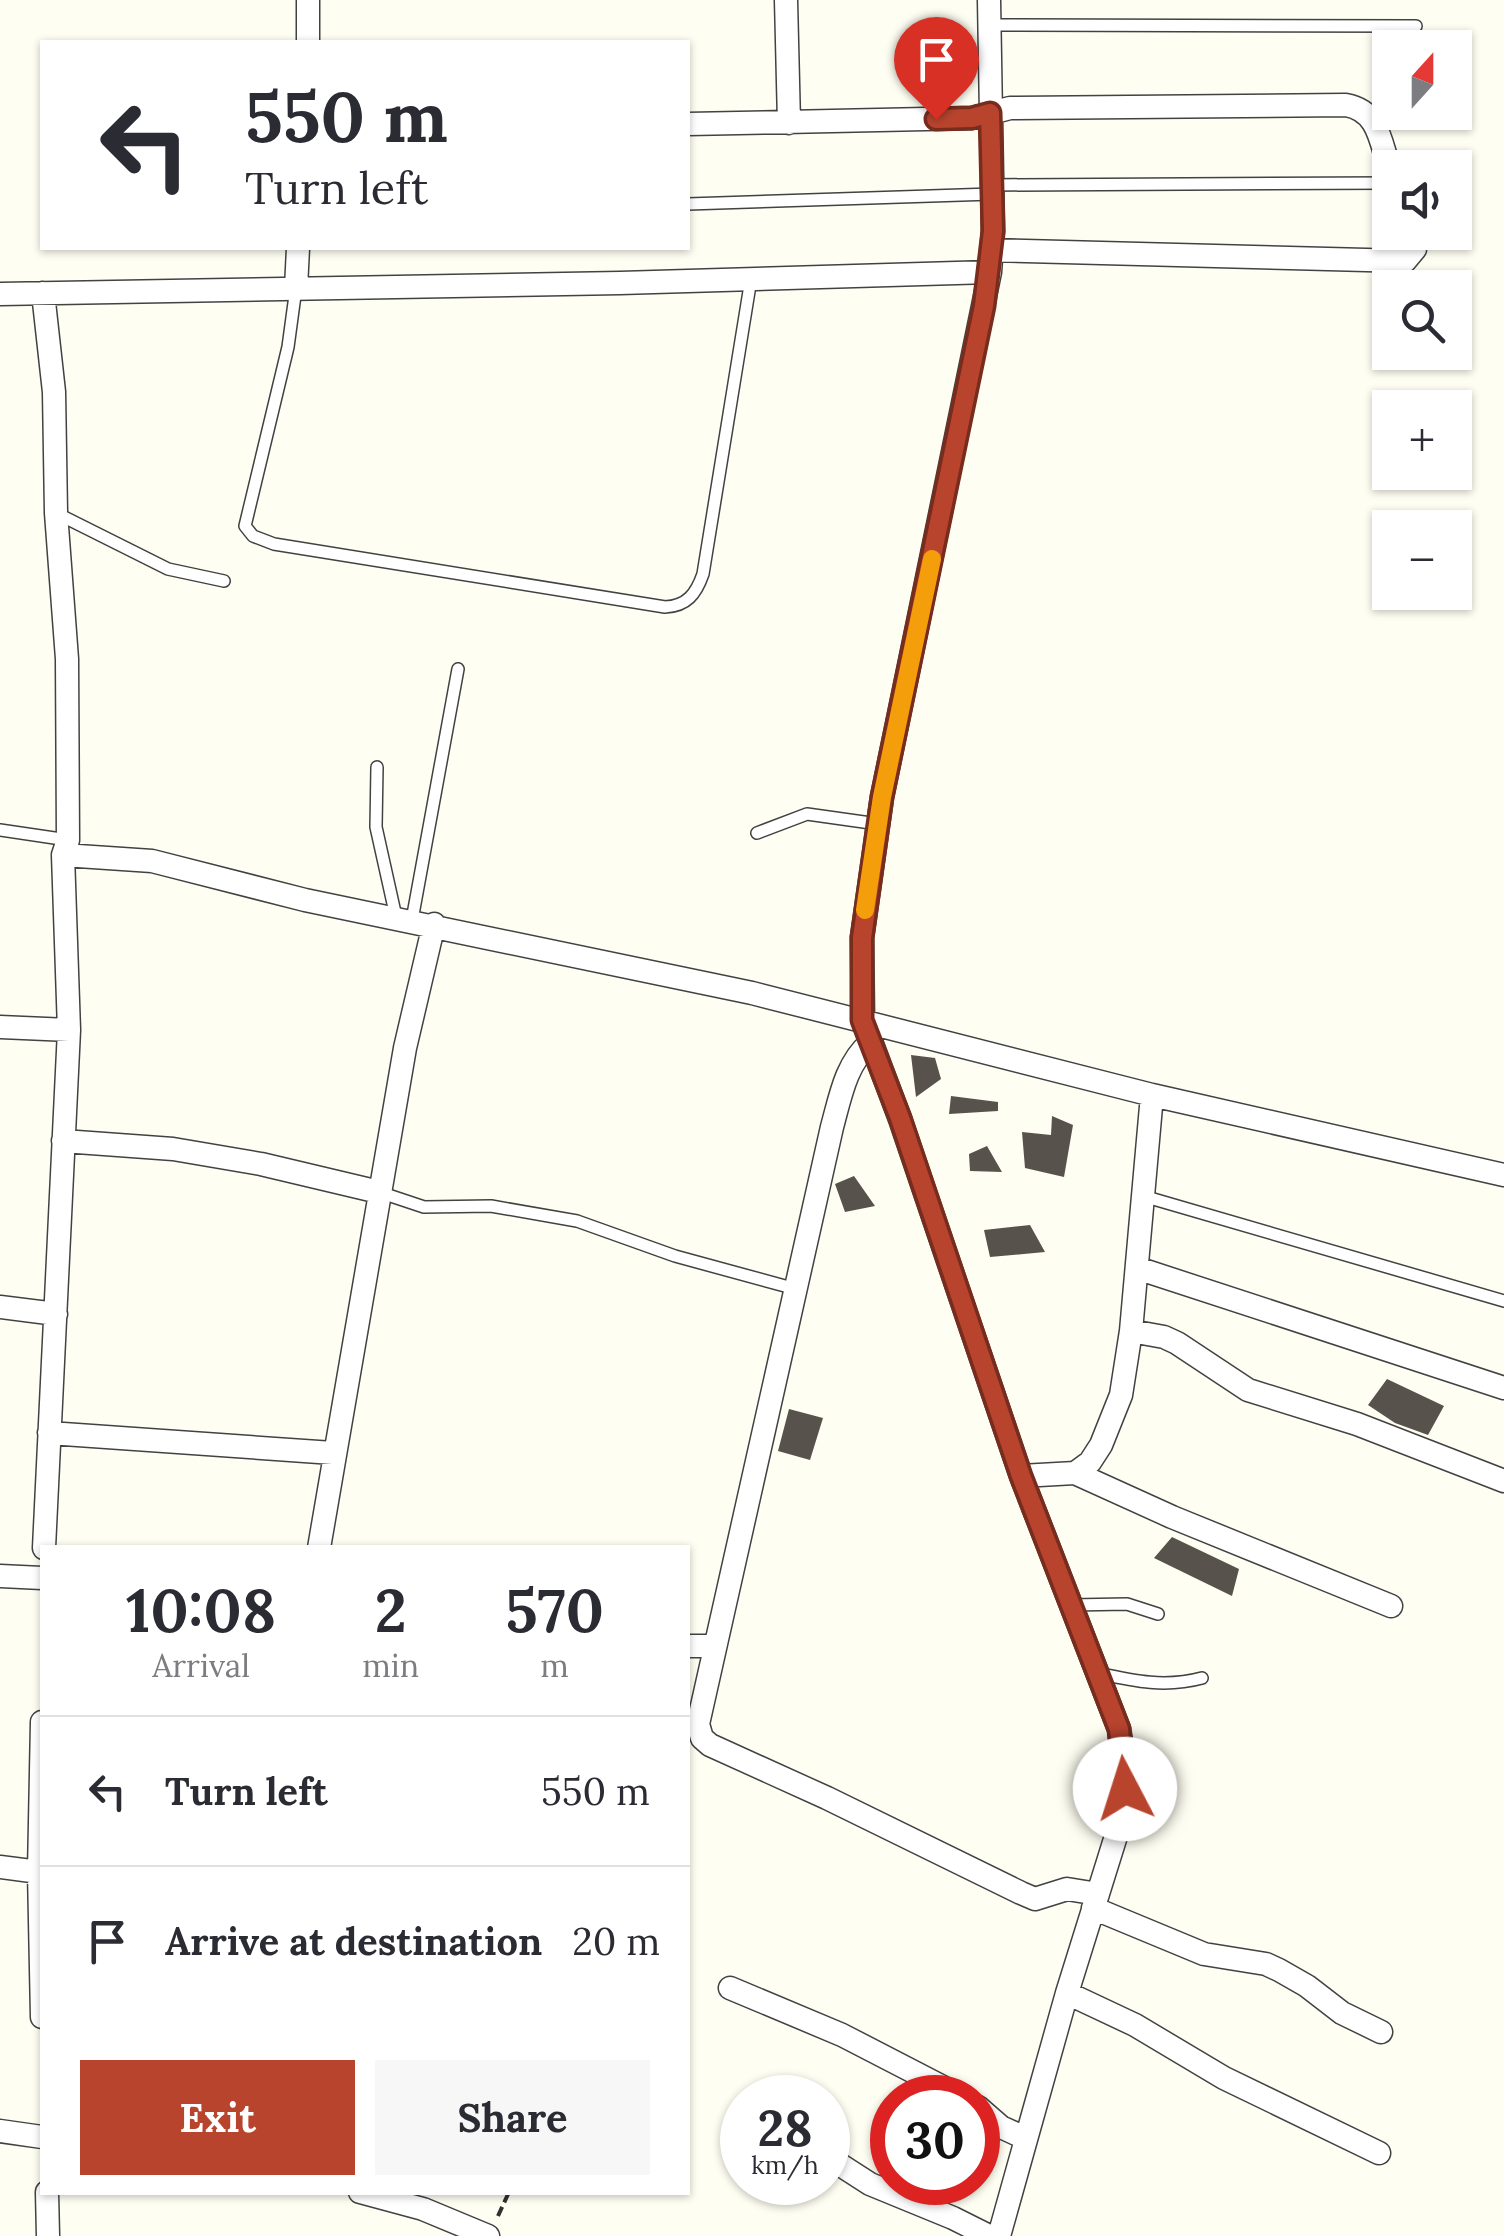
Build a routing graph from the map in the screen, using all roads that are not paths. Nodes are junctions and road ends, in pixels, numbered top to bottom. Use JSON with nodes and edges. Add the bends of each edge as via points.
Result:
{"nodes":[{"id":1,"x":308,"y":0,"type":"edge"},
{"id":2,"x":786,"y":0,"type":"edge"},
{"id":3,"x":990,"y":0,"type":"edge"},
{"id":4,"x":990,"y":25,"type":"junction"},
{"id":5,"x":1416,"y":26,"type":"dead end"},
{"id":6,"x":308,"y":40,"type":"edge"},
{"id":7,"x":990,"y":113,"type":"junction"},
{"id":8,"x":789,"y":123,"type":"junction"},
{"id":9,"x":690,"y":124,"type":"edge"},
{"id":10,"x":1383,"y":150,"type":"edge"},
{"id":11,"x":1372,"y":182,"type":"edge"},
{"id":12,"x":992,"y":190,"type":"junction"},
{"id":13,"x":690,"y":204,"type":"edge"},
{"id":14,"x":298,"y":250,"type":"edge"},
{"id":15,"x":1413,"y":250,"type":"edge"},
{"id":16,"x":991,"y":261,"type":"junction"},
{"id":17,"x":751,"y":279,"type":"junction"},
{"id":18,"x":296,"y":288,"type":"junction"},
{"id":19,"x":42,"y":293,"type":"junction"},
{"id":20,"x":0,"y":294,"type":"edge"},
{"id":21,"x":56,"y":514,"type":"junction"},
{"id":22,"x":224,"y":581,"type":"dead end"},
{"id":23,"x":458,"y":669,"type":"dead end"},
{"id":24,"x":377,"y":767,"type":"dead end"},
{"id":25,"x":878,"y":824,"type":"junction"},
{"id":26,"x":0,"y":830,"type":"edge"},
{"id":27,"x":757,"y":833,"type":"dead end"},
{"id":28,"x":65,"y":847,"type":"junction"},
{"id":29,"x":414,"y":921,"type":"junction"},
{"id":30,"x":0,"y":1027,"type":"edge"},
{"id":31,"x":68,"y":1030,"type":"junction"},
{"id":32,"x":866,"y":1032,"type":"junction"},
{"id":33,"x":1152,"y":1095,"type":"junction"},
{"id":34,"x":63,"y":1140,"type":"junction"},
{"id":35,"x":1504,"y":1175,"type":"edge"},
{"id":36,"x":379,"y":1192,"type":"junction"},
{"id":37,"x":1142,"y":1196,"type":"junction"},
{"id":38,"x":1136,"y":1268,"type":"junction"},
{"id":39,"x":796,"y":1290,"type":"junction"},
{"id":40,"x":1504,"y":1301,"type":"edge"},
{"id":41,"x":0,"y":1307,"type":"edge"},
{"id":42,"x":56,"y":1314,"type":"junction"},
{"id":43,"x":1131,"y":1330,"type":"junction"},
{"id":44,"x":1504,"y":1388,"type":"edge"},
{"id":45,"x":49,"y":1433,"type":"junction"},
{"id":46,"x":333,"y":1454,"type":"junction"},
{"id":47,"x":1076,"y":1473,"type":"junction"},
{"id":48,"x":1021,"y":1476,"type":"junction"},
{"id":49,"x":1504,"y":1480,"type":"edge"},
{"id":50,"x":44,"y":1545,"type":"edge"},
{"id":51,"x":319,"y":1545,"type":"edge"},
{"id":52,"x":0,"y":1576,"type":"edge"},
{"id":53,"x":40,"y":1578,"type":"edge"},
{"id":54,"x":1071,"y":1605,"type":"junction"},
{"id":55,"x":1392,"y":1606,"type":"dead end"},
{"id":56,"x":1158,"y":1614,"type":"dead end"},
{"id":57,"x":690,"y":1646,"type":"edge"},
{"id":58,"x":715,"y":1646,"type":"junction"},
{"id":59,"x":1097,"y":1673,"type":"junction"},
{"id":60,"x":1202,"y":1678,"type":"dead end"},
{"id":61,"x":40,"y":1822,"type":"edge"},
{"id":62,"x":0,"y":1867,"type":"edge"},
{"id":63,"x":39,"y":1872,"type":"junction"},
{"id":64,"x":1095,"y":1901,"type":"junction"},
{"id":65,"x":40,"y":1920,"type":"edge"},
{"id":66,"x":730,"y":1988,"type":"dead end"},
{"id":67,"x":1067,"y":1993,"type":"junction"},
{"id":68,"x":1382,"y":2032,"type":"dead end"},
{"id":69,"x":924,"y":2075,"type":"edge"},
{"id":70,"x":1000,"y":2126,"type":"edge"},
{"id":71,"x":0,"y":2131,"type":"edge"},
{"id":72,"x":40,"y":2137,"type":"edge"},
{"id":73,"x":1026,"y":2138,"type":"junction"},
{"id":74,"x":1379,"y":2153,"type":"dead end"},
{"id":75,"x":850,"y":2172,"type":"edge"},
{"id":76,"x":47,"y":2195,"type":"edge"},
{"id":77,"x":371,"y":2195,"type":"edge"},
{"id":78,"x":492,"y":2229,"type":"edge"},
{"id":79,"x":48,"y":2236,"type":"edge"},
{"id":80,"x":989,"y":2236,"type":"edge"},
{"id":81,"x":999,"y":2236,"type":"edge"}],
"edges":[{"from":1,"to":6,"type":"street"},
{"from":2,"to":8,"type":"street"},
{"from":3,"to":4,"type":"street"},
{"from":4,"to":5,"type":"lane"},
{"from":4,"to":7,"type":"street"},
{"from":7,"to":8,"type":"street"},
{"from":7,"to":10,"type":"street","via":[[1346,104],[1370,114]]},
{"from":7,"to":12,"type":"street"},
{"from":8,"to":9,"type":"street"},
{"from":11,"to":12,"type":"lane"},
{"from":12,"to":13,"type":"lane"},
{"from":12,"to":16,"type":"street"},
{"from":14,"to":18,"type":"street"},
{"from":15,"to":16,"type":"street","via":[[1405,261]]},
{"from":16,"to":17,"type":"street"},
{"from":16,"to":25,"type":"street"},
{"from":17,"to":18,"type":"street"},
{"from":17,"to":18,"type":"lane","via":[[703,574],[690,599],[665,607],[253,536],[245,526]]},
{"from":18,"to":19,"type":"street"},
{"from":19,"to":20,"type":"street"},
{"from":19,"to":21,"type":"street","via":[[54,392]]},
{"from":21,"to":22,"type":"lane","via":[[168,569]]},
{"from":21,"to":28,"type":"street","via":[[67,659]]},
{"from":23,"to":29,"type":"lane"},
{"from":24,"to":29,"type":"lane","via":[[376,827]]},
{"from":25,"to":27,"type":"lane","via":[[807,814]]},
{"from":25,"to":32,"type":"street","via":[[862,938]]},
{"from":26,"to":28,"type":"lane"},
{"from":28,"to":29,"type":"street"},
{"from":28,"to":31,"type":"street"},
{"from":29,"to":32,"type":"street","via":[[752,993]]},
{"from":29,"to":36,"type":"street","via":[[415,999]]},
{"from":30,"to":31,"type":"street"},
{"from":31,"to":34,"type":"street"},
{"from":32,"to":33,"type":"street"},
{"from":32,"to":39,"type":"street","via":[[842,1086]]},
{"from":32,"to":48,"type":"street"},
{"from":33,"to":35,"type":"street"},
{"from":33,"to":37,"type":"street"},
{"from":34,"to":36,"type":"street","via":[[174,1149]]},
{"from":34,"to":42,"type":"street"},
{"from":36,"to":39,"type":"lane","via":[[424,1206],[491,1206],[576,1222]]},
{"from":36,"to":46,"type":"street"},
{"from":37,"to":38,"type":"street"},
{"from":37,"to":40,"type":"lane"},
{"from":38,"to":43,"type":"street"},
{"from":38,"to":44,"type":"street"},
{"from":39,"to":58,"type":"street"},
{"from":41,"to":42,"type":"street"},
{"from":42,"to":45,"type":"street"},
{"from":43,"to":47,"type":"street","via":[[1110,1426]]},
{"from":43,"to":49,"type":"street","via":[[1177,1343],[1248,1390]]},
{"from":45,"to":46,"type":"street"},
{"from":45,"to":50,"type":"street"},
{"from":46,"to":51,"type":"street"},
{"from":47,"to":48,"type":"street"},
{"from":47,"to":55,"type":"street"},
{"from":48,"to":54,"type":"street"},
{"from":52,"to":53,"type":"street"},
{"from":54,"to":56,"type":"lane","via":[[1127,1604]]},
{"from":54,"to":59,"type":"street"},
{"from":57,"to":58,"type":"street"},
{"from":58,"to":64,"type":"street","via":[[698,1724],[710,1746],[1036,1899],[1067,1889]]},
{"from":59,"to":60,"type":"lane","via":[[1150,1684]]},
{"from":59,"to":64,"type":"street","via":[[1119,1729],[1125,1789]]},
{"from":61,"to":63,"type":"street"},
{"from":62,"to":63,"type":"street"},
{"from":63,"to":65,"type":"street"},
{"from":64,"to":67,"type":"street"},
{"from":64,"to":68,"type":"street","via":[[1204,1954],[1266,1964]]},
{"from":66,"to":69,"type":"street"},
{"from":67,"to":73,"type":"street"},
{"from":67,"to":74,"type":"street"},
{"from":70,"to":73,"type":"street"},
{"from":71,"to":72,"type":"street"},
{"from":73,"to":81,"type":"street"},
{"from":75,"to":80,"type":"street"},
{"from":76,"to":79,"type":"street"},
{"from":77,"to":78,"type":"street"}]}
